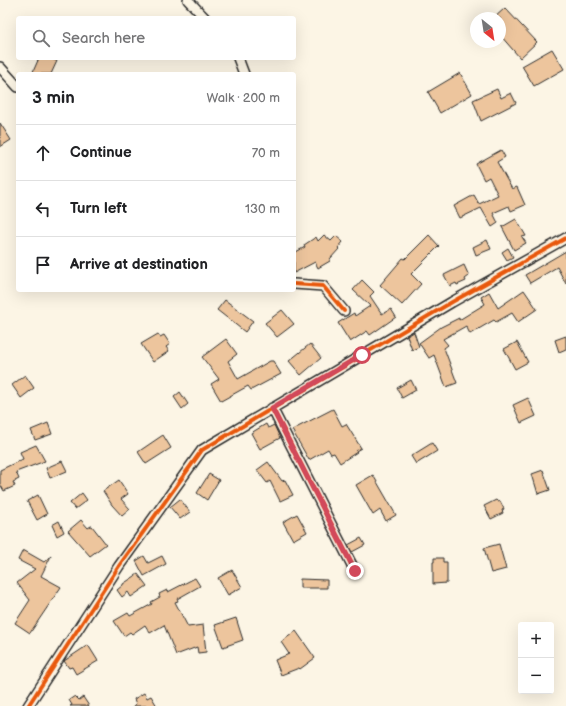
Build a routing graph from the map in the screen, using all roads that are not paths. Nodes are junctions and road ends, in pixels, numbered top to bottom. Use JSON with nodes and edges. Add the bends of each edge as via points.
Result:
{"nodes":[{"id":1,"x":188,"y":0,"type":"edge"},
{"id":2,"x":203,"y":16,"type":"edge"},
{"id":3,"x":239,"y":60,"type":"edge"},
{"id":4,"x":0,"y":67,"type":"edge"},
{"id":5,"x":243,"y":72,"type":"edge"},
{"id":6,"x":16,"y":85,"type":"edge"},
{"id":7,"x":566,"y":238,"type":"edge"},
{"id":8,"x":296,"y":284,"type":"edge"},
{"id":9,"x":344,"y":311,"type":"dead end"},
{"id":10,"x":272,"y":408,"type":"junction"},
{"id":11,"x":355,"y":571,"type":"dead end"},
{"id":12,"x":28,"y":706,"type":"edge"}],
"edges":[{"from":1,"to":2,"type":"street"},
{"from":3,"to":5,"type":"street"},
{"from":4,"to":6,"type":"street"},
{"from":7,"to":10,"type":"street"},
{"from":8,"to":9,"type":"street","via":[[323,286]]},
{"from":10,"to":11,"type":"street"},
{"from":10,"to":12,"type":"street","via":[[202,450],[119,566]]}]}
